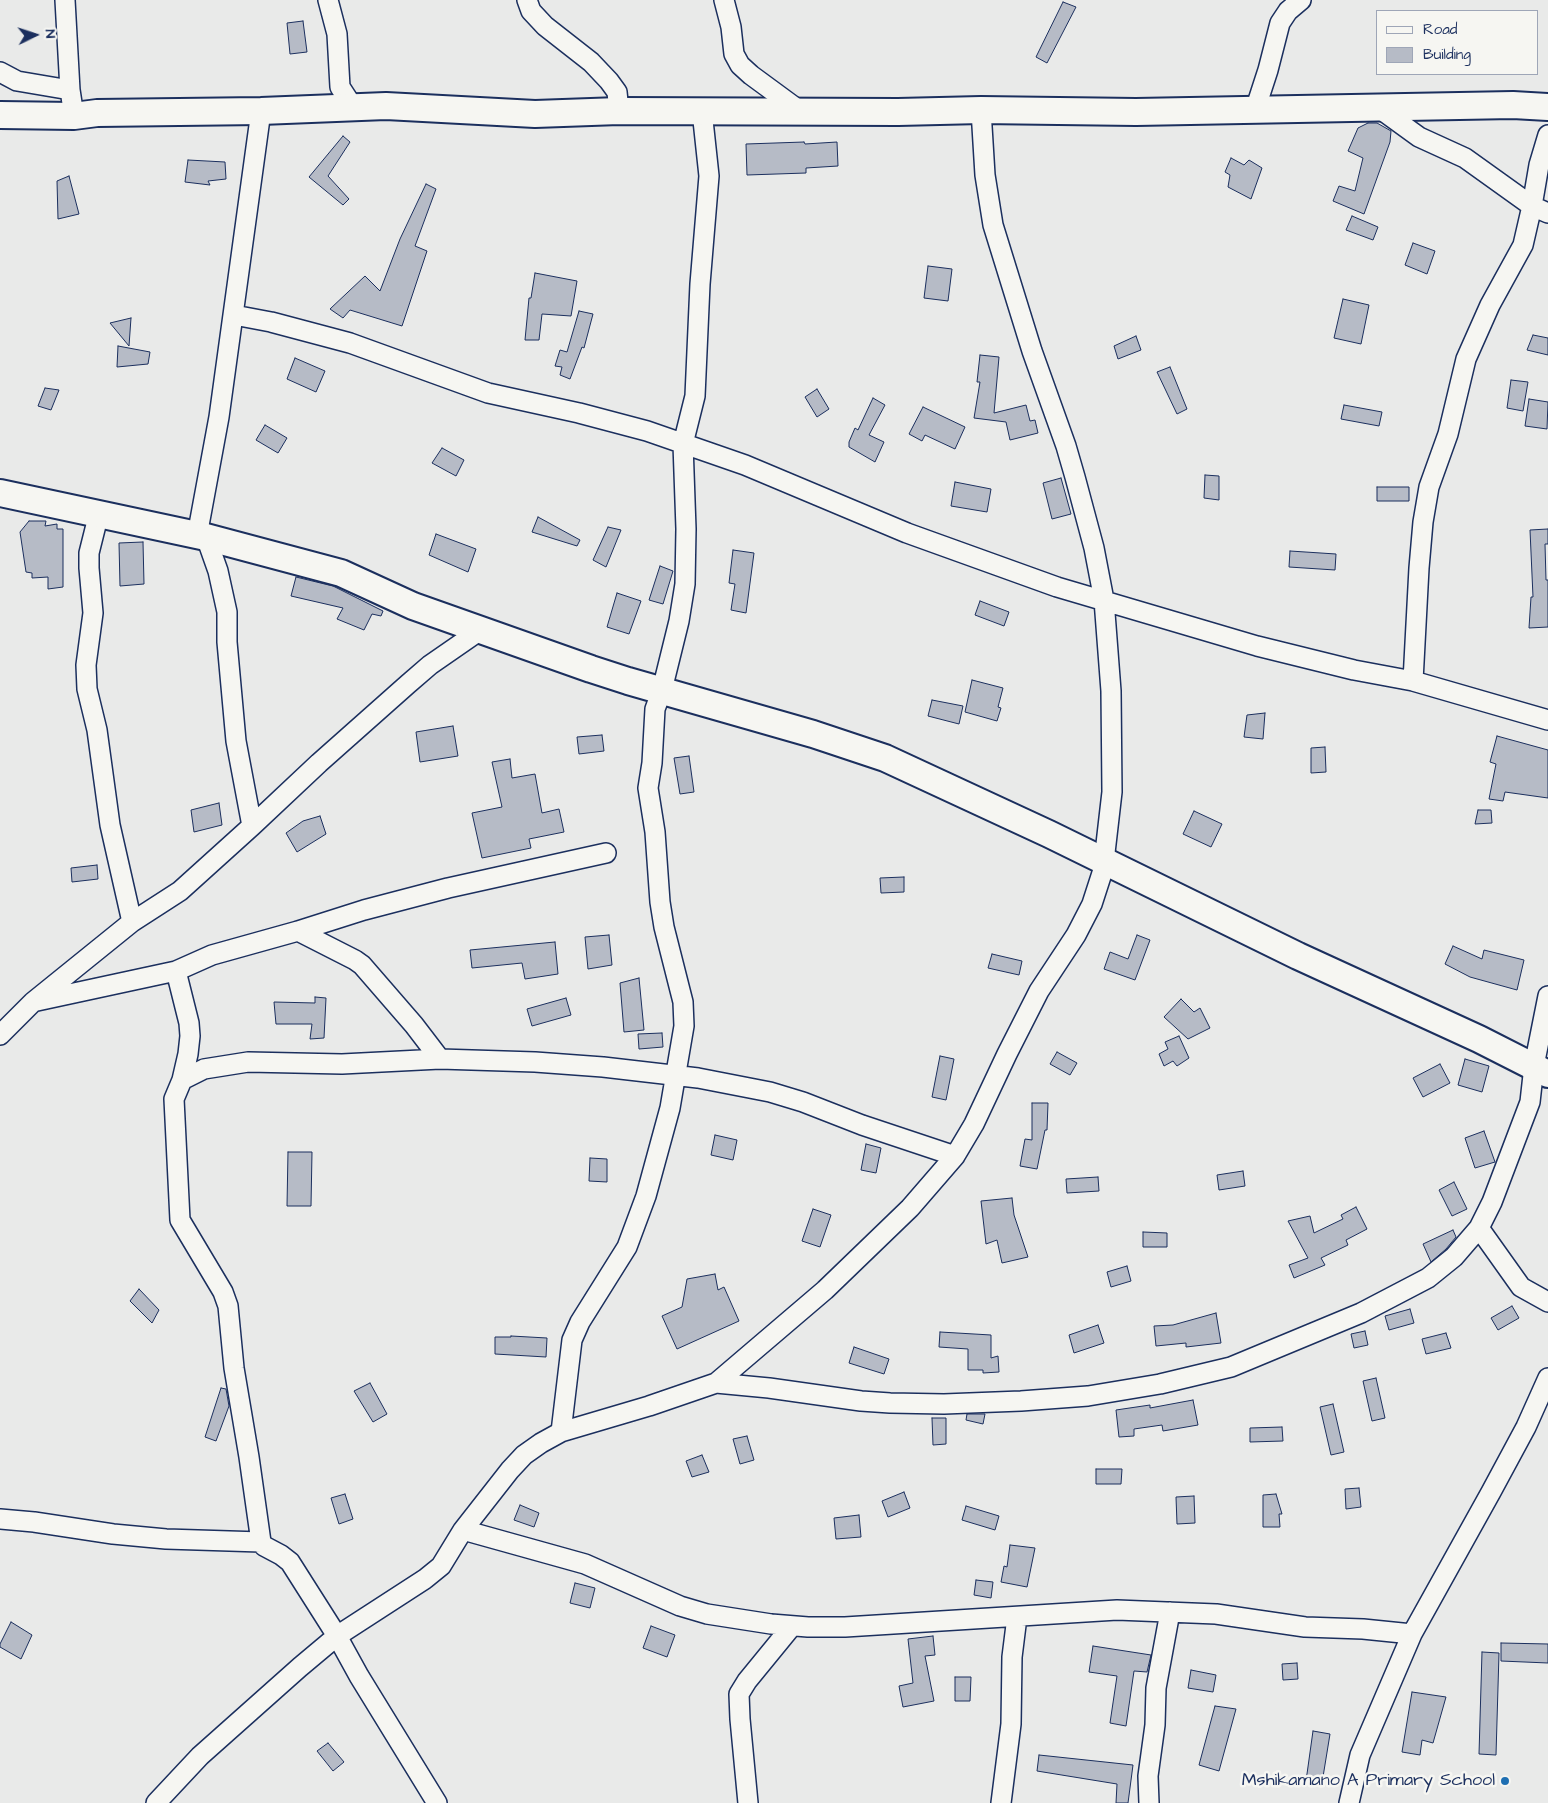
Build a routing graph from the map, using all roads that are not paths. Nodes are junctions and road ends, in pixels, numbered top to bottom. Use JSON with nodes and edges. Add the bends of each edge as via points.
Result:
{"nodes":[{"id":1,"x":65,"y":0,"type":"edge"},
{"id":2,"x":328,"y":0,"type":"edge"},
{"id":3,"x":527,"y":0,"type":"edge"},
{"id":4,"x":724,"y":0,"type":"edge"},
{"id":5,"x":1301,"y":0,"type":"edge"},
{"id":6,"x":0,"y":72,"type":"edge"},
{"id":7,"x":70,"y":90,"type":"junction"},
{"id":8,"x":353,"y":107,"type":"junction"},
{"id":9,"x":1548,"y":107,"type":"edge"},
{"id":10,"x":1379,"y":108,"type":"junction"},
{"id":11,"x":982,"y":110,"type":"junction"},
{"id":12,"x":1255,"y":110,"type":"junction"},
{"id":13,"x":261,"y":111,"type":"junction"},
{"id":14,"x":619,"y":111,"type":"junction"},
{"id":15,"x":702,"y":111,"type":"junction"},
{"id":16,"x":800,"y":111,"type":"junction"},
{"id":17,"x":0,"y":115,"type":"edge"},
{"id":18,"x":74,"y":116,"type":"junction"},
{"id":19,"x":1548,"y":135,"type":"edge"},
{"id":20,"x":1540,"y":210,"type":"edge"},
{"id":21,"x":234,"y":315,"type":"junction"},
{"id":22,"x":683,"y":444,"type":"junction"},
{"id":23,"x":0,"y":493,"type":"edge"},
{"id":24,"x":99,"y":513,"type":"junction"},
{"id":25,"x":202,"y":537,"type":"junction"},
{"id":26,"x":1104,"y":600,"type":"junction"},
{"id":27,"x":482,"y":629,"type":"junction"},
{"id":28,"x":1413,"y":681,"type":"junction"},
{"id":29,"x":662,"y":690,"type":"junction"},
{"id":30,"x":1548,"y":720,"type":"edge"},
{"id":31,"x":252,"y":826,"type":"junction"},
{"id":32,"x":606,"y":853,"type":"dead end"},
{"id":33,"x":1104,"y":862,"type":"junction"},
{"id":34,"x":132,"y":922,"type":"junction"},
{"id":35,"x":298,"y":931,"type":"junction"},
{"id":36,"x":176,"y":971,"type":"junction"},
{"id":37,"x":1548,"y":996,"type":"edge"},
{"id":38,"x":32,"y":1002,"type":"junction"},
{"id":39,"x":0,"y":1035,"type":"edge"},
{"id":40,"x":440,"y":1059,"type":"junction"},
{"id":41,"x":1541,"y":1070,"type":"edge"},
{"id":42,"x":677,"y":1075,"type":"junction"},
{"id":43,"x":182,"y":1080,"type":"junction"},
{"id":44,"x":955,"y":1156,"type":"junction"},
{"id":45,"x":1479,"y":1228,"type":"junction"},
{"id":46,"x":1548,"y":1302,"type":"edge"},
{"id":47,"x":1548,"y":1378,"type":"edge"},
{"id":48,"x":716,"y":1383,"type":"junction"},
{"id":49,"x":561,"y":1432,"type":"junction"},
{"id":50,"x":0,"y":1520,"type":"edge"},
{"id":51,"x":463,"y":1530,"type":"junction"},
{"id":52,"x":261,"y":1542,"type":"junction"},
{"id":53,"x":1170,"y":1612,"type":"junction"},
{"id":54,"x":1017,"y":1617,"type":"junction"},
{"id":55,"x":792,"y":1626,"type":"junction"},
{"id":56,"x":1412,"y":1634,"type":"junction"},
{"id":57,"x":337,"y":1636,"type":"junction"},
{"id":58,"x":429,"y":1800,"type":"edge"},
{"id":59,"x":156,"y":1803,"type":"edge"},
{"id":60,"x":748,"y":1803,"type":"edge"},
{"id":61,"x":1001,"y":1803,"type":"edge"},
{"id":62,"x":1148,"y":1803,"type":"edge"},
{"id":63,"x":1349,"y":1803,"type":"edge"}],
"edges":[{"from":1,"to":7,"type":"street"},
{"from":2,"to":8,"type":"street","via":[[337,34],[340,86]]},
{"from":3,"to":14,"type":"street","via":[[531,11],[546,26],[609,80],[617,92]]},
{"from":4,"to":16,"type":"street","via":[[734,54],[740,65]]},
{"from":5,"to":12,"type":"street","via":[[1290,8],[1280,23]]},
{"from":6,"to":7,"type":"street","via":[[17,81]]},
{"from":7,"to":18,"type":"street"},
{"from":8,"to":13,"type":"street"},
{"from":8,"to":14,"type":"street","via":[[535,114]]},
{"from":9,"to":10,"type":"street"},
{"from":10,"to":12,"type":"street"},
{"from":10,"to":20,"type":"street","via":[[1418,137],[1465,158]]},
{"from":11,"to":12,"type":"street"},
{"from":11,"to":16,"type":"street"},
{"from":11,"to":26,"type":"street","via":[[985,175],[993,225],[1032,352],[1066,446],[1094,548]]},
{"from":13,"to":18,"type":"street"},
{"from":13,"to":21,"type":"street"},
{"from":14,"to":15,"type":"street"},
{"from":15,"to":16,"type":"street"},
{"from":15,"to":22,"type":"street","via":[[708,189],[695,396]]},
{"from":17,"to":18,"type":"street"},
{"from":19,"to":20,"type":"street","via":[[1539,165]]},
{"from":20,"to":28,"type":"street","via":[[1490,305],[1466,359],[1448,434],[1429,487],[1419,568]]},
{"from":21,"to":22,"type":"street","via":[[350,343],[488,392],[614,422]]},
{"from":21,"to":25,"type":"street"},
{"from":22,"to":26,"type":"street","via":[[745,465],[907,533],[1058,587]]},
{"from":22,"to":29,"type":"street","via":[[685,584],[680,621]]},
{"from":23,"to":24,"type":"street"},
{"from":24,"to":25,"type":"street"},
{"from":24,"to":34,"type":"street","via":[[89,553],[93,613],[86,665],[87,689],[97,730],[110,825]]},
{"from":25,"to":27,"type":"street","via":[[341,573],[413,606]]},
{"from":25,"to":31,"type":"street","via":[[218,571],[227,612],[236,741]]},
{"from":26,"to":28,"type":"street","via":[[1257,646]]},
{"from":26,"to":33,"type":"street","via":[[1111,691],[1112,792]]},
{"from":27,"to":29,"type":"street"},
{"from":27,"to":31,"type":"street","via":[[430,665]]},
{"from":28,"to":30,"type":"street"},
{"from":29,"to":33,"type":"street","via":[[885,758]]},
{"from":29,"to":42,"type":"street","via":[[654,717],[648,794],[661,912],[684,1007]]},
{"from":31,"to":34,"type":"street","via":[[180,891]]},
{"from":32,"to":35,"type":"street","via":[[448,888]]},
{"from":33,"to":41,"type":"street"},
{"from":33,"to":44,"type":"street","via":[[1092,904],[1040,991]]},
{"from":34,"to":38,"type":"street"},
{"from":35,"to":36,"type":"street","via":[[212,955]]},
{"from":35,"to":40,"type":"street","via":[[362,965]]},
{"from":36,"to":38,"type":"street"},
{"from":36,"to":43,"type":"street","via":[[190,1036]]},
{"from":37,"to":41,"type":"street"},
{"from":38,"to":39,"type":"street"},
{"from":40,"to":42,"type":"street","via":[[535,1062]]},
{"from":40,"to":43,"type":"street","via":[[342,1064],[248,1062],[204,1068]]},
{"from":41,"to":45,"type":"street","via":[[1492,1202]]},
{"from":42,"to":44,"type":"street","via":[[770,1092]]},
{"from":42,"to":49,"type":"street","via":[[651,1180],[627,1247],[572,1340]]},
{"from":43,"to":52,"type":"street","via":[[174,1099],[180,1220],[228,1306],[234,1368]]},
{"from":44,"to":48,"type":"street","via":[[910,1208],[826,1290]]},
{"from":45,"to":46,"type":"street","via":[[1521,1287]]},
{"from":45,"to":48,"type":"street","via":[[1454,1257],[1428,1278],[1361,1314],[1230,1367],[1160,1384],[1088,1396],[944,1404],[861,1401]]},
{"from":47,"to":56,"type":"street","via":[[1526,1427]]},
{"from":48,"to":49,"type":"street"},
{"from":49,"to":51,"type":"street","via":[[524,1455]]},
{"from":50,"to":52,"type":"street","via":[[166,1539]]},
{"from":51,"to":55,"type":"street","via":[[584,1564],[692,1610]]},
{"from":51,"to":57,"type":"street","via":[[441,1566]]},
{"from":52,"to":57,"type":"street","via":[[290,1562]]},
{"from":53,"to":54,"type":"street","via":[[1117,1610]]},
{"from":53,"to":56,"type":"street","via":[[1216,1614],[1305,1627]]},
{"from":53,"to":62,"type":"street","via":[[1156,1688]]},
{"from":54,"to":55,"type":"street","via":[[845,1627]]},
{"from":54,"to":61,"type":"street","via":[[1012,1658],[1011,1724]]},
{"from":55,"to":60,"type":"street","via":[[739,1694]]},
{"from":56,"to":63,"type":"street","via":[[1360,1755]]},
{"from":57,"to":58,"type":"street"},
{"from":57,"to":59,"type":"street","via":[[200,1756]]}]}
